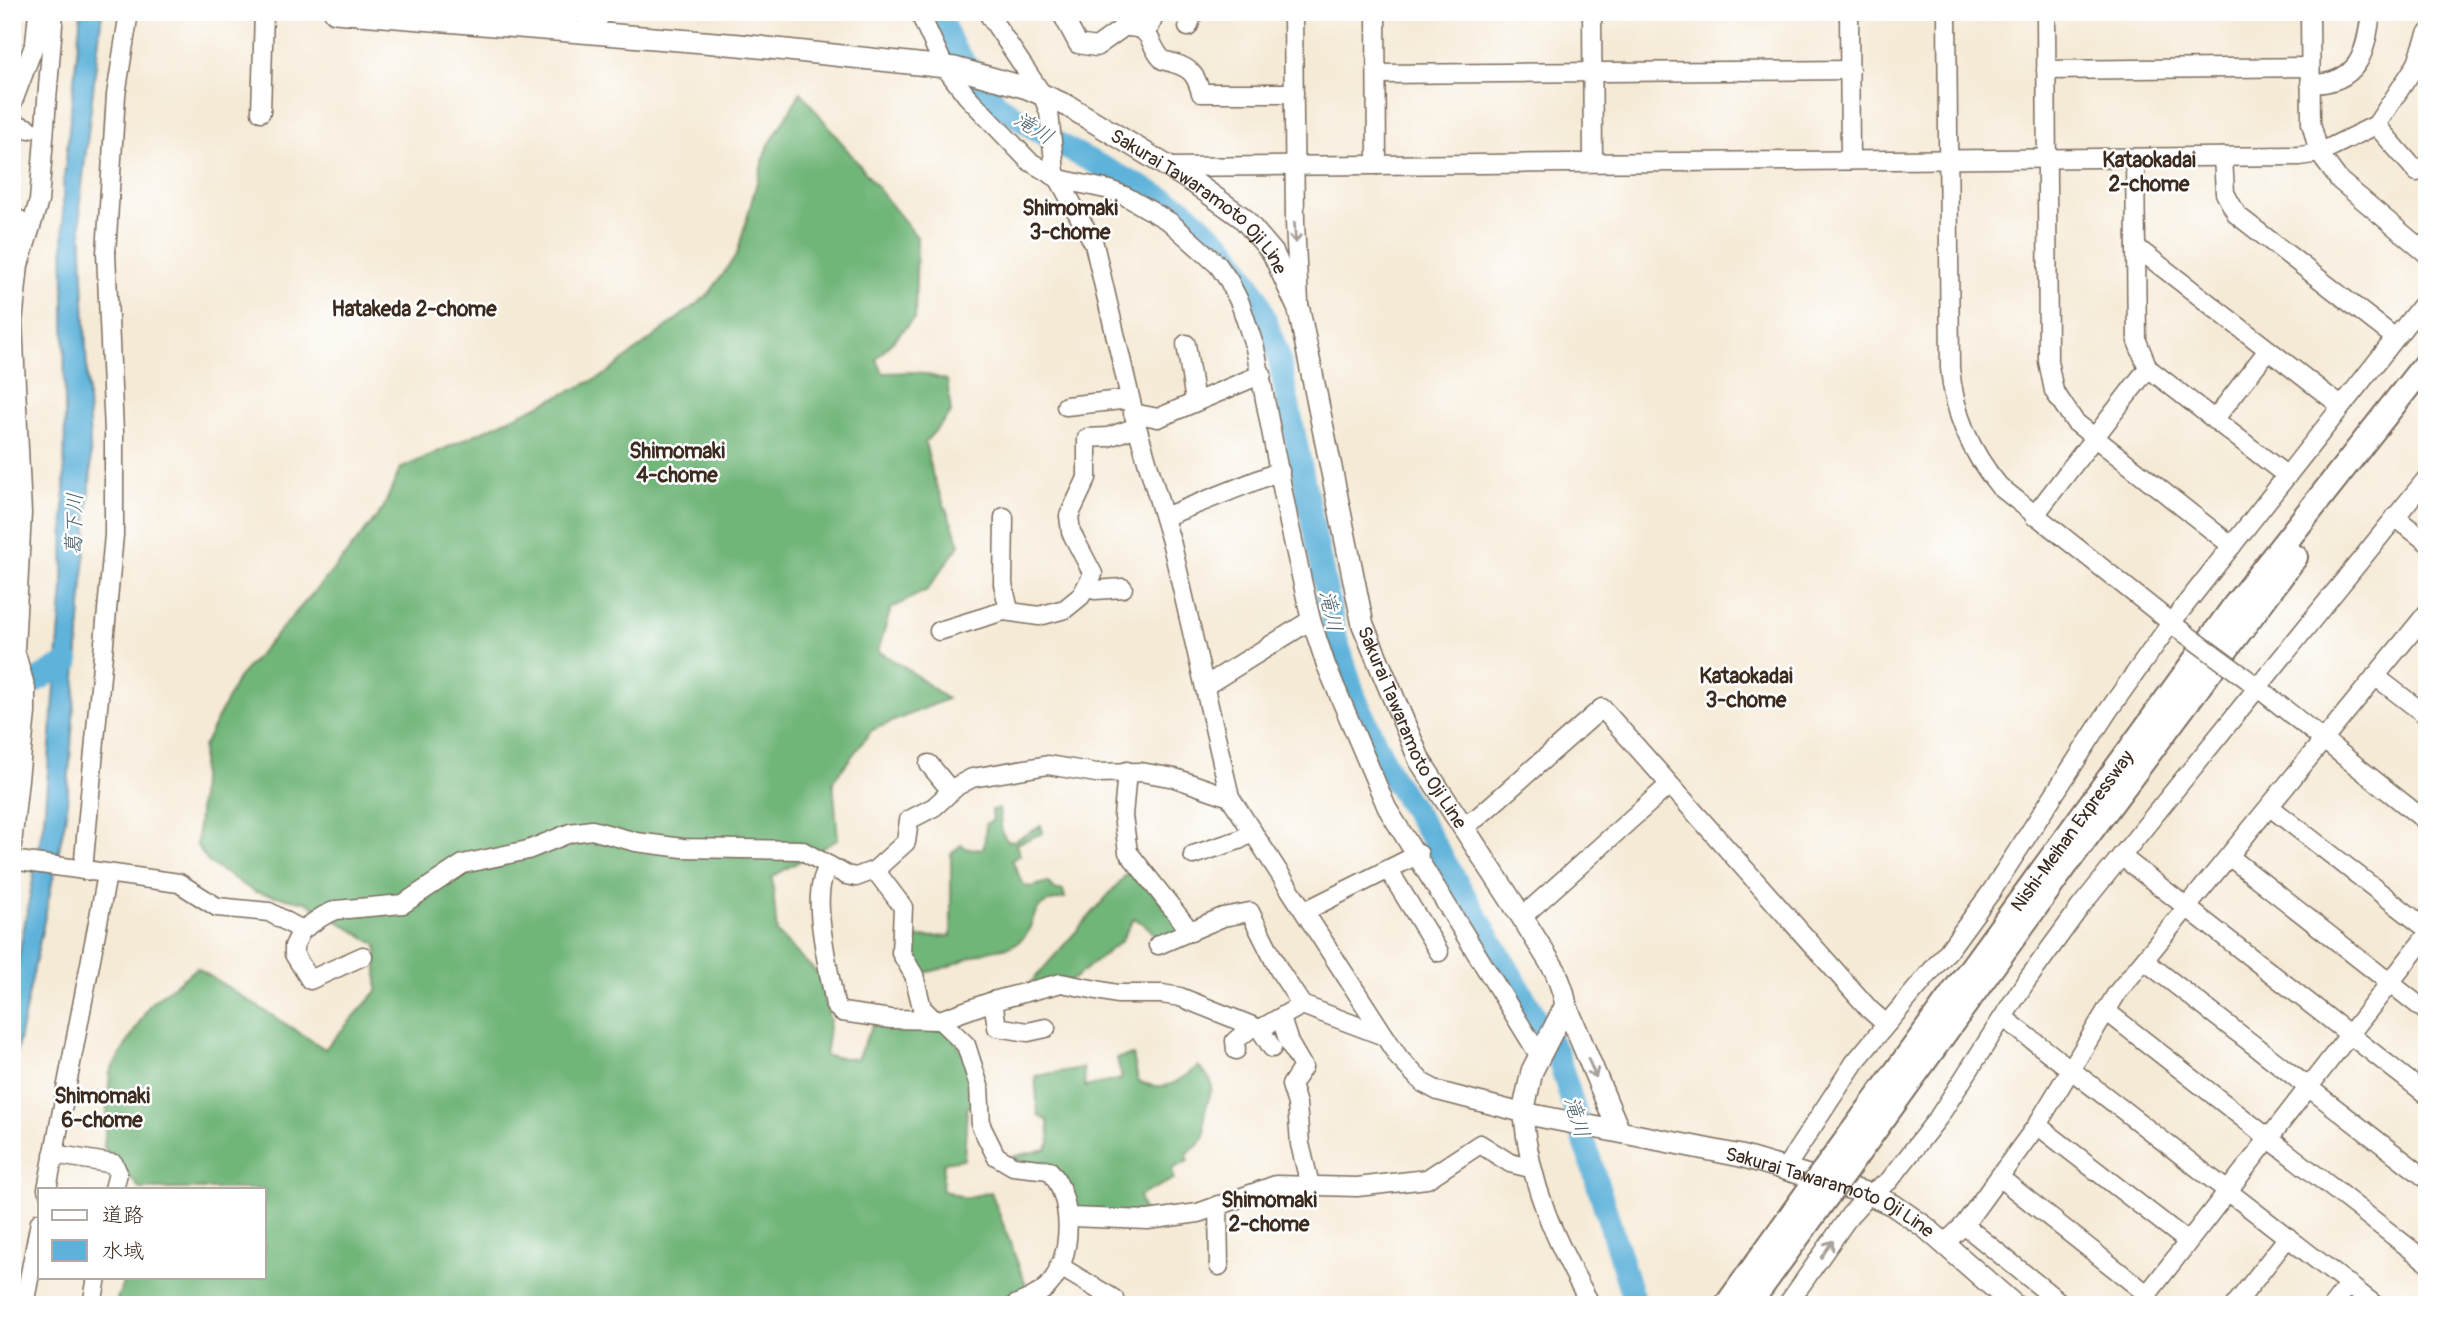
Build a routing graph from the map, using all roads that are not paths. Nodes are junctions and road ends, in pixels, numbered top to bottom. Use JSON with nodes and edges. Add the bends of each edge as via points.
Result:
{"nodes":[{"id":1,"x":38,"y":12,"type":"edge"},
{"id":2,"x":54,"y":12,"type":"edge"},
{"id":3,"x":129,"y":12,"type":"edge"},
{"id":4,"x":264,"y":12,"type":"edge"},
{"id":5,"x":335,"y":12,"type":"edge"},
{"id":6,"x":605,"y":12,"type":"edge"},
{"id":7,"x":919,"y":12,"type":"edge"},
{"id":8,"x":987,"y":12,"type":"edge"},
{"id":9,"x":1061,"y":12,"type":"edge"},
{"id":10,"x":1156,"y":12,"type":"edge"},
{"id":11,"x":1293,"y":12,"type":"edge"},
{"id":12,"x":1376,"y":12,"type":"edge"},
{"id":13,"x":1592,"y":12,"type":"edge"},
{"id":14,"x":1849,"y":12,"type":"edge"},
{"id":15,"x":1947,"y":12,"type":"edge"},
{"id":16,"x":2046,"y":12,"type":"edge"},
{"id":17,"x":2310,"y":12,"type":"edge"},
{"id":18,"x":2371,"y":12,"type":"edge"},
{"id":19,"x":1122,"y":19,"type":"edge"},
{"id":20,"x":581,"y":33,"type":"junction"},
{"id":21,"x":1147,"y":33,"type":"junction"},
{"id":22,"x":2427,"y":34,"type":"edge"},
{"id":23,"x":950,"y":67,"type":"junction"},
{"id":24,"x":1850,"y":70,"type":"junction"},
{"id":25,"x":2046,"y":70,"type":"junction"},
{"id":26,"x":1592,"y":73,"type":"junction"},
{"id":27,"x":1377,"y":74,"type":"junction"},
{"id":28,"x":2310,"y":76,"type":"junction"},
{"id":29,"x":1294,"y":93,"type":"junction"},
{"id":30,"x":1045,"y":103,"type":"junction"},
{"id":31,"x":12,"y":104,"type":"edge"},
{"id":32,"x":261,"y":112,"type":"dead end"},
{"id":33,"x":12,"y":122,"type":"edge"},
{"id":34,"x":2376,"y":125,"type":"junction"},
{"id":35,"x":29,"y":129,"type":"dead end"},
{"id":36,"x":2319,"y":153,"type":"junction"},
{"id":37,"x":2223,"y":157,"type":"junction"},
{"id":38,"x":2135,"y":158,"type":"junction"},
{"id":39,"x":2047,"y":159,"type":"junction"},
{"id":40,"x":1850,"y":160,"type":"junction"},
{"id":41,"x":1949,"y":160,"type":"junction"},
{"id":42,"x":1592,"y":162,"type":"junction"},
{"id":43,"x":1377,"y":164,"type":"junction"},
{"id":44,"x":2427,"y":164,"type":"edge"},
{"id":45,"x":1295,"y":165,"type":"junction"},
{"id":46,"x":1168,"y":167,"type":"junction"},
{"id":47,"x":1059,"y":179,"type":"junction"},
{"id":48,"x":2136,"y":247,"type":"junction"},
{"id":49,"x":2427,"y":254,"type":"edge"},
{"id":50,"x":2427,"y":298,"type":"edge"},
{"id":51,"x":1299,"y":310,"type":"junction"},
{"id":52,"x":2394,"y":337,"type":"junction"},
{"id":53,"x":1186,"y":344,"type":"dead end"},
{"id":54,"x":2267,"y":350,"type":"junction"},
{"id":55,"x":2427,"y":362,"type":"edge"},
{"id":56,"x":2148,"y":368,"type":"junction"},
{"id":57,"x":1262,"y":374,"type":"junction"},
{"id":58,"x":2427,"y":388,"type":"edge"},
{"id":59,"x":1195,"y":402,"type":"junction"},
{"id":60,"x":1066,"y":406,"type":"dead end"},
{"id":61,"x":2341,"y":406,"type":"junction"},
{"id":62,"x":1133,"y":413,"type":"junction"},
{"id":63,"x":2214,"y":419,"type":"junction"},
{"id":64,"x":2095,"y":436,"type":"junction"},
{"id":65,"x":1280,"y":471,"type":"junction"},
{"id":66,"x":2287,"y":476,"type":"junction"},
{"id":67,"x":2427,"y":478,"type":"edge"},
{"id":68,"x":2034,"y":516,"type":"junction"},
{"id":69,"x":1004,"y":517,"type":"dead end"},
{"id":70,"x":1164,"y":517,"type":"junction"},
{"id":71,"x":2395,"y":517,"type":"junction"},
{"id":72,"x":2427,"y":541,"type":"edge"},
{"id":73,"x":2232,"y":546,"type":"junction"},
{"id":74,"x":1087,"y":586,"type":"junction"},
{"id":75,"x":1123,"y":588,"type":"dead end"},
{"id":76,"x":1009,"y":610,"type":"junction"},
{"id":77,"x":1311,"y":620,"type":"junction"},
{"id":78,"x":2424,"y":622,"type":"edge"},
{"id":79,"x":2175,"y":626,"type":"junction"},
{"id":80,"x":939,"y":631,"type":"dead end"},
{"id":81,"x":2375,"y":676,"type":"junction"},
{"id":82,"x":18,"y":679,"type":"edge"},
{"id":83,"x":2252,"y":683,"type":"junction"},
{"id":84,"x":1205,"y":687,"type":"junction"},
{"id":85,"x":2427,"y":716,"type":"edge"},
{"id":86,"x":2323,"y":740,"type":"junction"},
{"id":87,"x":929,"y":764,"type":"dead end"},
{"id":88,"x":1127,"y":771,"type":"junction"},
{"id":89,"x":1668,"y":786,"type":"junction"},
{"id":90,"x":951,"y":791,"type":"junction"},
{"id":91,"x":1230,"y":796,"type":"junction"},
{"id":92,"x":2270,"y":807,"type":"junction"},
{"id":93,"x":2427,"y":822,"type":"edge"},
{"id":94,"x":1462,"y":827,"type":"junction"},
{"id":95,"x":1252,"y":832,"type":"junction"},
{"id":96,"x":12,"y":845,"type":"edge"},
{"id":97,"x":1419,"y":855,"type":"junction"},
{"id":98,"x":1193,"y":856,"type":"dead end"},
{"id":99,"x":2121,"y":856,"type":"junction"},
{"id":100,"x":2230,"y":857,"type":"junction"},
{"id":101,"x":12,"y":860,"type":"edge"},
{"id":102,"x":830,"y":866,"type":"junction"},
{"id":103,"x":1388,"y":869,"type":"junction"},
{"id":104,"x":83,"y":870,"type":"junction"},
{"id":105,"x":875,"y":870,"type":"junction"},
{"id":106,"x":107,"y":875,"type":"junction"},
{"id":107,"x":2187,"y":909,"type":"junction"},
{"id":108,"x":1307,"y":910,"type":"junction"},
{"id":109,"x":1522,"y":916,"type":"junction"},
{"id":110,"x":2427,"y":929,"type":"edge"},
{"id":111,"x":302,"y":930,"type":"junction"},
{"id":112,"x":1191,"y":932,"type":"junction"},
{"id":113,"x":2427,"y":935,"type":"edge"},
{"id":114,"x":1158,"y":945,"type":"dead end"},
{"id":115,"x":1439,"y":952,"type":"dead end"},
{"id":116,"x":363,"y":956,"type":"dead end"},
{"id":117,"x":2145,"y":961,"type":"junction"},
{"id":118,"x":2389,"y":982,"type":"junction"},
{"id":119,"x":993,"y":1001,"type":"junction"},
{"id":120,"x":1302,"y":1005,"type":"junction"},
{"id":121,"x":2106,"y":1011,"type":"junction"},
{"id":122,"x":2427,"y":1012,"type":"edge"},
{"id":123,"x":1563,"y":1013,"type":"junction"},
{"id":124,"x":1281,"y":1018,"type":"junction"},
{"id":125,"x":2004,"y":1018,"type":"junction"},
{"id":126,"x":937,"y":1020,"type":"junction"},
{"id":127,"x":1886,"y":1024,"type":"junction"},
{"id":128,"x":1046,"y":1028,"type":"dead end"},
{"id":129,"x":1256,"y":1028,"type":"junction"},
{"id":130,"x":2349,"y":1034,"type":"junction"},
{"id":131,"x":1384,"y":1036,"type":"junction"},
{"id":132,"x":1272,"y":1048,"type":"dead end"},
{"id":133,"x":1236,"y":1051,"type":"dead end"},
{"id":134,"x":1539,"y":1055,"type":"junction"},
{"id":135,"x":2071,"y":1068,"type":"junction"},
{"id":136,"x":2308,"y":1086,"type":"junction"},
{"id":137,"x":2427,"y":1095,"type":"edge"},
{"id":138,"x":1523,"y":1113,"type":"junction"},
{"id":139,"x":2037,"y":1125,"type":"junction"},
{"id":140,"x":1609,"y":1129,"type":"junction"},
{"id":141,"x":2268,"y":1138,"type":"junction"},
{"id":142,"x":54,"y":1154,"type":"junction"},
{"id":143,"x":1786,"y":1167,"type":"junction"},
{"id":144,"x":1530,"y":1168,"type":"junction"},
{"id":145,"x":1836,"y":1169,"type":"junction"},
{"id":146,"x":1999,"y":1177,"type":"junction"},
{"id":147,"x":2427,"y":1178,"type":"edge"},
{"id":148,"x":1310,"y":1185,"type":"junction"},
{"id":149,"x":47,"y":1188,"type":"edge"},
{"id":150,"x":114,"y":1188,"type":"edge"},
{"id":151,"x":2228,"y":1189,"type":"junction"},
{"id":152,"x":1820,"y":1190,"type":"junction"},
{"id":153,"x":1869,"y":1194,"type":"junction"},
{"id":154,"x":1218,"y":1205,"type":"junction"},
{"id":155,"x":1070,"y":1217,"type":"junction"},
{"id":156,"x":1964,"y":1225,"type":"junction"},
{"id":157,"x":38,"y":1232,"type":"edge"},
{"id":158,"x":2288,"y":1237,"type":"junction"},
{"id":159,"x":2187,"y":1241,"type":"junction"},
{"id":160,"x":1944,"y":1244,"type":"junction"},
{"id":161,"x":2427,"y":1262,"type":"edge"},
{"id":162,"x":1059,"y":1266,"type":"junction"},
{"id":163,"x":1219,"y":1266,"type":"dead end"},
{"id":164,"x":97,"y":1278,"type":"edge"},
{"id":165,"x":2349,"y":1284,"type":"junction"},
{"id":166,"x":1114,"y":1298,"type":"dead end"},
{"id":167,"x":2143,"y":1299,"type":"edge"},
{"id":168,"x":24,"y":1305,"type":"edge"},
{"id":169,"x":92,"y":1305,"type":"edge"},
{"id":170,"x":1015,"y":1305,"type":"edge"},
{"id":171,"x":1591,"y":1305,"type":"edge"},
{"id":172,"x":1727,"y":1305,"type":"edge"},
{"id":173,"x":1748,"y":1305,"type":"edge"},
{"id":174,"x":1787,"y":1305,"type":"edge"},
{"id":175,"x":2014,"y":1305,"type":"edge"},
{"id":176,"x":2063,"y":1305,"type":"edge"},
{"id":177,"x":2235,"y":1305,"type":"edge"},
{"id":178,"x":2333,"y":1305,"type":"edge"},
{"id":179,"x":2375,"y":1305,"type":"edge"}],
"edges":[{"from":1,"to":31,"type":"street","via":[[35,43]]},
{"from":2,"to":82,"type":"street","via":[[39,201],[19,265],[13,322],[22,513],[15,650]]},
{"from":3,"to":104,"type":"street","via":[[116,95],[107,213],[114,536]]},
{"from":4,"to":32,"type":"street"},
{"from":5,"to":20,"type":"main road","name":"Sakurai Tawaramoto Oji Line"},
{"from":6,"to":20,"type":"street"},
{"from":7,"to":23,"type":"street"},
{"from":8,"to":30,"type":"street"},
{"from":9,"to":19,"type":"street","via":[[1078,44],[1096,47]]},
{"from":10,"to":21,"type":"street"},
{"from":11,"to":29,"type":"street"},
{"from":12,"to":27,"type":"street"},
{"from":13,"to":26,"type":"street"},
{"from":14,"to":24,"type":"street"},
{"from":15,"to":41,"type":"street"},
{"from":16,"to":25,"type":"street"},
{"from":17,"to":28,"type":"street"},
{"from":18,"to":28,"type":"street","via":[[2367,47],[2360,62],[2329,84]]},
{"from":19,"to":21,"type":"street"},
{"from":20,"to":23,"type":"main road","name":"Sakurai Tawaramoto Oji Line"},
{"from":21,"to":29,"type":"street","via":[[1164,60],[1196,76],[1201,93]]},
{"from":22,"to":34,"type":"street","via":[[2416,65]]},
{"from":23,"to":30,"type":"main road","name":"Sakurai Tawaramoto Oji Line","via":[[1010,82]]},
{"from":23,"to":47,"type":"street","via":[[1029,161]]},
{"from":24,"to":26,"type":"street"},
{"from":24,"to":40,"type":"street"},
{"from":25,"to":28,"type":"street"},
{"from":25,"to":39,"type":"street"},
{"from":26,"to":27,"type":"street"},
{"from":26,"to":42,"type":"street"},
{"from":27,"to":43,"type":"street"},
{"from":28,"to":36,"type":"street","via":[[2311,123]]},
{"from":29,"to":45,"type":"street"},
{"from":30,"to":46,"type":"main road","name":"Sakurai Tawaramoto Oji Line","via":[[1097,122]]},
{"from":30,"to":47,"type":"street"},
{"from":33,"to":35,"type":"street"},
{"from":34,"to":36,"type":"street"},
{"from":34,"to":44,"type":"street","via":[[2417,172]]},
{"from":36,"to":37,"type":"street"},
{"from":36,"to":49,"type":"street","via":[[2339,180]]},
{"from":37,"to":38,"type":"street"},
{"from":37,"to":52,"type":"street","via":[[2225,194],[2238,215]]},
{"from":38,"to":39,"type":"street"},
{"from":38,"to":48,"type":"street"},
{"from":39,"to":41,"type":"street"},
{"from":39,"to":64,"type":"street","via":[[2050,374],[2054,391],[2075,422]]},
{"from":40,"to":41,"type":"street"},
{"from":40,"to":42,"type":"street"},
{"from":41,"to":68,"type":"street","via":[[1950,368],[1955,404],[1967,439],[1987,471]]},
{"from":42,"to":43,"type":"street"},
{"from":43,"to":45,"type":"street"},
{"from":45,"to":46,"type":"street"},
{"from":45,"to":51,"type":"street","one_way":true},
{"from":46,"to":51,"type":"main road","name":"Sakurai Tawaramoto Oji Line","via":[[1223,202],[1257,233],[1273,253]]},
{"from":47,"to":57,"type":"street","via":[[1127,197],[1170,222],[1218,265],[1240,303]]},
{"from":47,"to":62,"type":"street","via":[[1094,244]]},
{"from":48,"to":54,"type":"street"},
{"from":48,"to":56,"type":"street","via":[[2137,341]]},
{"from":50,"to":52,"type":"street"},
{"from":51,"to":94,"type":"main road","name":"Sakurai Tawaramoto Oji Line","via":[[1363,625],[1420,761]]},
{"from":52,"to":61,"type":"street"},
{"from":53,"to":59,"type":"street"},
{"from":54,"to":61,"type":"street"},
{"from":54,"to":63,"type":"street"},
{"from":55,"to":145,"type":"highway","name":"Nishi-Meihan Expressway","via":[[2234,607]]},
{"from":56,"to":63,"type":"street"},
{"from":56,"to":64,"type":"street"},
{"from":57,"to":59,"type":"street"},
{"from":57,"to":65,"type":"street"},
{"from":58,"to":145,"type":"highway","name":"Nishi-Meihan Expressway","via":[[2248,618]]},
{"from":59,"to":62,"type":"street","via":[[1158,418]]},
{"from":60,"to":62,"type":"street"},
{"from":61,"to":66,"type":"street"},
{"from":62,"to":70,"type":"street"},
{"from":62,"to":74,"type":"street","via":[[1108,437],[1087,438],[1087,478],[1069,516],[1071,532],[1093,574]]},
{"from":63,"to":66,"type":"street"},
{"from":64,"to":68,"type":"street"},
{"from":64,"to":73,"type":"street"},
{"from":65,"to":70,"type":"street"},
{"from":65,"to":77,"type":"street"},
{"from":66,"to":73,"type":"street"},
{"from":67,"to":71,"type":"street"},
{"from":68,"to":79,"type":"street"},
{"from":69,"to":76,"type":"street","via":[[1003,584]]},
{"from":70,"to":84,"type":"street"},
{"from":71,"to":72,"type":"street"},
{"from":71,"to":83,"type":"street"},
{"from":73,"to":79,"type":"street"},
{"from":74,"to":75,"type":"street","via":[[1095,590]]},
{"from":74,"to":76,"type":"street","via":[[1074,604],[1047,615]]},
{"from":76,"to":80,"type":"street"},
{"from":77,"to":84,"type":"street"},
{"from":77,"to":97,"type":"street","via":[[1379,792]]},
{"from":78,"to":81,"type":"street"},
{"from":79,"to":83,"type":"street","bridge":true},
{"from":79,"to":127,"type":"street","via":[[2108,711],[1991,892]]},
{"from":81,"to":85,"type":"street"},
{"from":81,"to":86,"type":"street"},
{"from":82,"to":96,"type":"street","via":[[26,713]]},
{"from":83,"to":86,"type":"street"},
{"from":83,"to":99,"type":"street"},
{"from":84,"to":91,"type":"street"},
{"from":86,"to":92,"type":"street"},
{"from":86,"to":93,"type":"street"},
{"from":87,"to":90,"type":"street"},
{"from":88,"to":90,"type":"street","via":[[1096,773],[1048,765],[972,778]]},
{"from":88,"to":91,"type":"street","via":[[1181,779]]},
{"from":88,"to":112,"type":"street","via":[[1124,816],[1128,852]]},
{"from":89,"to":94,"type":"street","via":[[1602,708]]},
{"from":89,"to":109,"type":"street"},
{"from":89,"to":127,"type":"street"},
{"from":90,"to":105,"type":"street","via":[[934,807],[909,820],[906,842]]},
{"from":91,"to":95,"type":"street"},
{"from":92,"to":100,"type":"street"},
{"from":92,"to":110,"type":"street"},
{"from":94,"to":109,"type":"main road","name":"Sakurai Tawaramoto Oji Line"},
{"from":95,"to":98,"type":"street"},
{"from":95,"to":108,"type":"street"},
{"from":97,"to":103,"type":"street"},
{"from":97,"to":134,"type":"street"},
{"from":99,"to":107,"type":"street"},
{"from":99,"to":125,"type":"street"},
{"from":100,"to":107,"type":"street"},
{"from":100,"to":118,"type":"street"},
{"from":101,"to":104,"type":"street"},
{"from":102,"to":105,"type":"street","via":[[856,877]]},
{"from":102,"to":111,"type":"street","via":[[801,850],[683,848],[581,831],[528,850],[463,864],[403,904],[336,910]]},
{"from":102,"to":126,"type":"street","via":[[821,880],[821,919],[837,1010],[891,1019]]},
{"from":103,"to":108,"type":"street"},
{"from":103,"to":115,"type":"street"},
{"from":104,"to":106,"type":"street"},
{"from":105,"to":126,"type":"street","via":[[903,907],[901,953],[914,975],[922,1008]]},
{"from":106,"to":111,"type":"street","via":[[179,883],[218,907],[269,912]]},
{"from":106,"to":142,"type":"street"},
{"from":107,"to":117,"type":"street"},
{"from":107,"to":130,"type":"street"},
{"from":108,"to":131,"type":"street"},
{"from":109,"to":123,"type":"main road","name":"Sakurai Tawaramoto Oji Line","via":[[1556,972]]},
{"from":111,"to":116,"type":"street","via":[[294,954],[310,980]]},
{"from":112,"to":114,"type":"street"},
{"from":112,"to":120,"type":"street","via":[[1232,914],[1250,912]]},
{"from":113,"to":118,"type":"street"},
{"from":117,"to":121,"type":"street"},
{"from":117,"to":136,"type":"street"},
{"from":118,"to":122,"type":"street"},
{"from":118,"to":130,"type":"street"},
{"from":119,"to":126,"type":"street"},
{"from":119,"to":128,"type":"street","via":[[997,1027],[1028,1032]]},
{"from":119,"to":129,"type":"street","via":[[1070,984],[1117,994],[1180,997]]},
{"from":120,"to":124,"type":"street"},
{"from":120,"to":131,"type":"street"},
{"from":121,"to":135,"type":"street"},
{"from":121,"to":141,"type":"street"},
{"from":123,"to":134,"type":"main road"},
{"from":123,"to":140,"type":"main road","name":"Sakurai Tawaramoto Oji Line","one_way":true},
{"from":124,"to":129,"type":"street"},
{"from":124,"to":148,"type":"street","via":[[1303,1067],[1291,1085]]},
{"from":125,"to":135,"type":"street"},
{"from":125,"to":153,"type":"street","via":[[1938,1118],[1889,1181]]},
{"from":126,"to":155,"type":"street","via":[[966,1045],[979,1086],[981,1126],[996,1156],[1013,1166],[1049,1170],[1056,1177]]},
{"from":127,"to":143,"type":"street","via":[[1855,1062]]},
{"from":129,"to":132,"type":"street"},
{"from":129,"to":133,"type":"street","via":[[1235,1041]]},
{"from":130,"to":136,"type":"street"},
{"from":130,"to":137,"type":"street"},
{"from":131,"to":138,"type":"street","via":[[1423,1083]]},
{"from":134,"to":138,"type":"main road"},
{"from":135,"to":139,"type":"street"},
{"from":135,"to":151,"type":"street"},
{"from":136,"to":141,"type":"street"},
{"from":136,"to":147,"type":"street"},
{"from":138,"to":140,"type":"main road","name":"Sakurai Tawaramoto Oji Line"},
{"from":138,"to":144,"type":"street"},
{"from":139,"to":146,"type":"street"},
{"from":139,"to":159,"type":"street"},
{"from":140,"to":143,"type":"main road","name":"Sakurai Tawaramoto Oji Line"},
{"from":141,"to":151,"type":"street"},
{"from":141,"to":161,"type":"street"},
{"from":142,"to":149,"type":"street"},
{"from":142,"to":150,"type":"street","via":[[114,1164],[118,1173]]},
{"from":143,"to":153,"type":"main road","name":"Sakurai Tawaramoto Oji Line"},
{"from":144,"to":148,"type":"street","via":[[1510,1163],[1480,1143],[1427,1179],[1357,1187]]},
{"from":144,"to":171,"type":"street","via":[[1553,1231]]},
{"from":145,"to":152,"type":"highway","name":"Nishi-Meihan Expressway","bridge":true},
{"from":146,"to":156,"type":"street"},
{"from":146,"to":167,"type":"street"},
{"from":148,"to":154,"type":"street","via":[[1276,1185]]},
{"from":151,"to":158,"type":"street"},
{"from":151,"to":159,"type":"street"},
{"from":152,"to":172,"type":"highway","name":"Nishi-Meihan Expressway"},
{"from":152,"to":173,"type":"highway","name":"Nishi-Meihan Expressway"},
{"from":153,"to":160,"type":"main road","name":"Sakurai Tawaramoto Oji Line","via":[[1893,1205]]},
{"from":174,"to":153,"type":"street","one_way":true},
{"from":154,"to":155,"type":"street","via":[[1198,1213],[1148,1220]]},
{"from":154,"to":163,"type":"street"},
{"from":155,"to":162,"type":"street"},
{"from":156,"to":160,"type":"street"},
{"from":156,"to":176,"type":"street"},
{"from":157,"to":168,"type":"street"},
{"from":158,"to":165,"type":"street"},
{"from":158,"to":177,"type":"street"},
{"from":159,"to":167,"type":"street"},
{"from":160,"to":175,"type":"main road","name":"Sakurai Tawaramoto Oji Line"},
{"from":162,"to":166,"type":"street"},
{"from":162,"to":170,"type":"street","via":[[1048,1285]]},
{"from":164,"to":169,"type":"street"},
{"from":165,"to":178,"type":"street"},
{"from":165,"to":179,"type":"street"}]}
